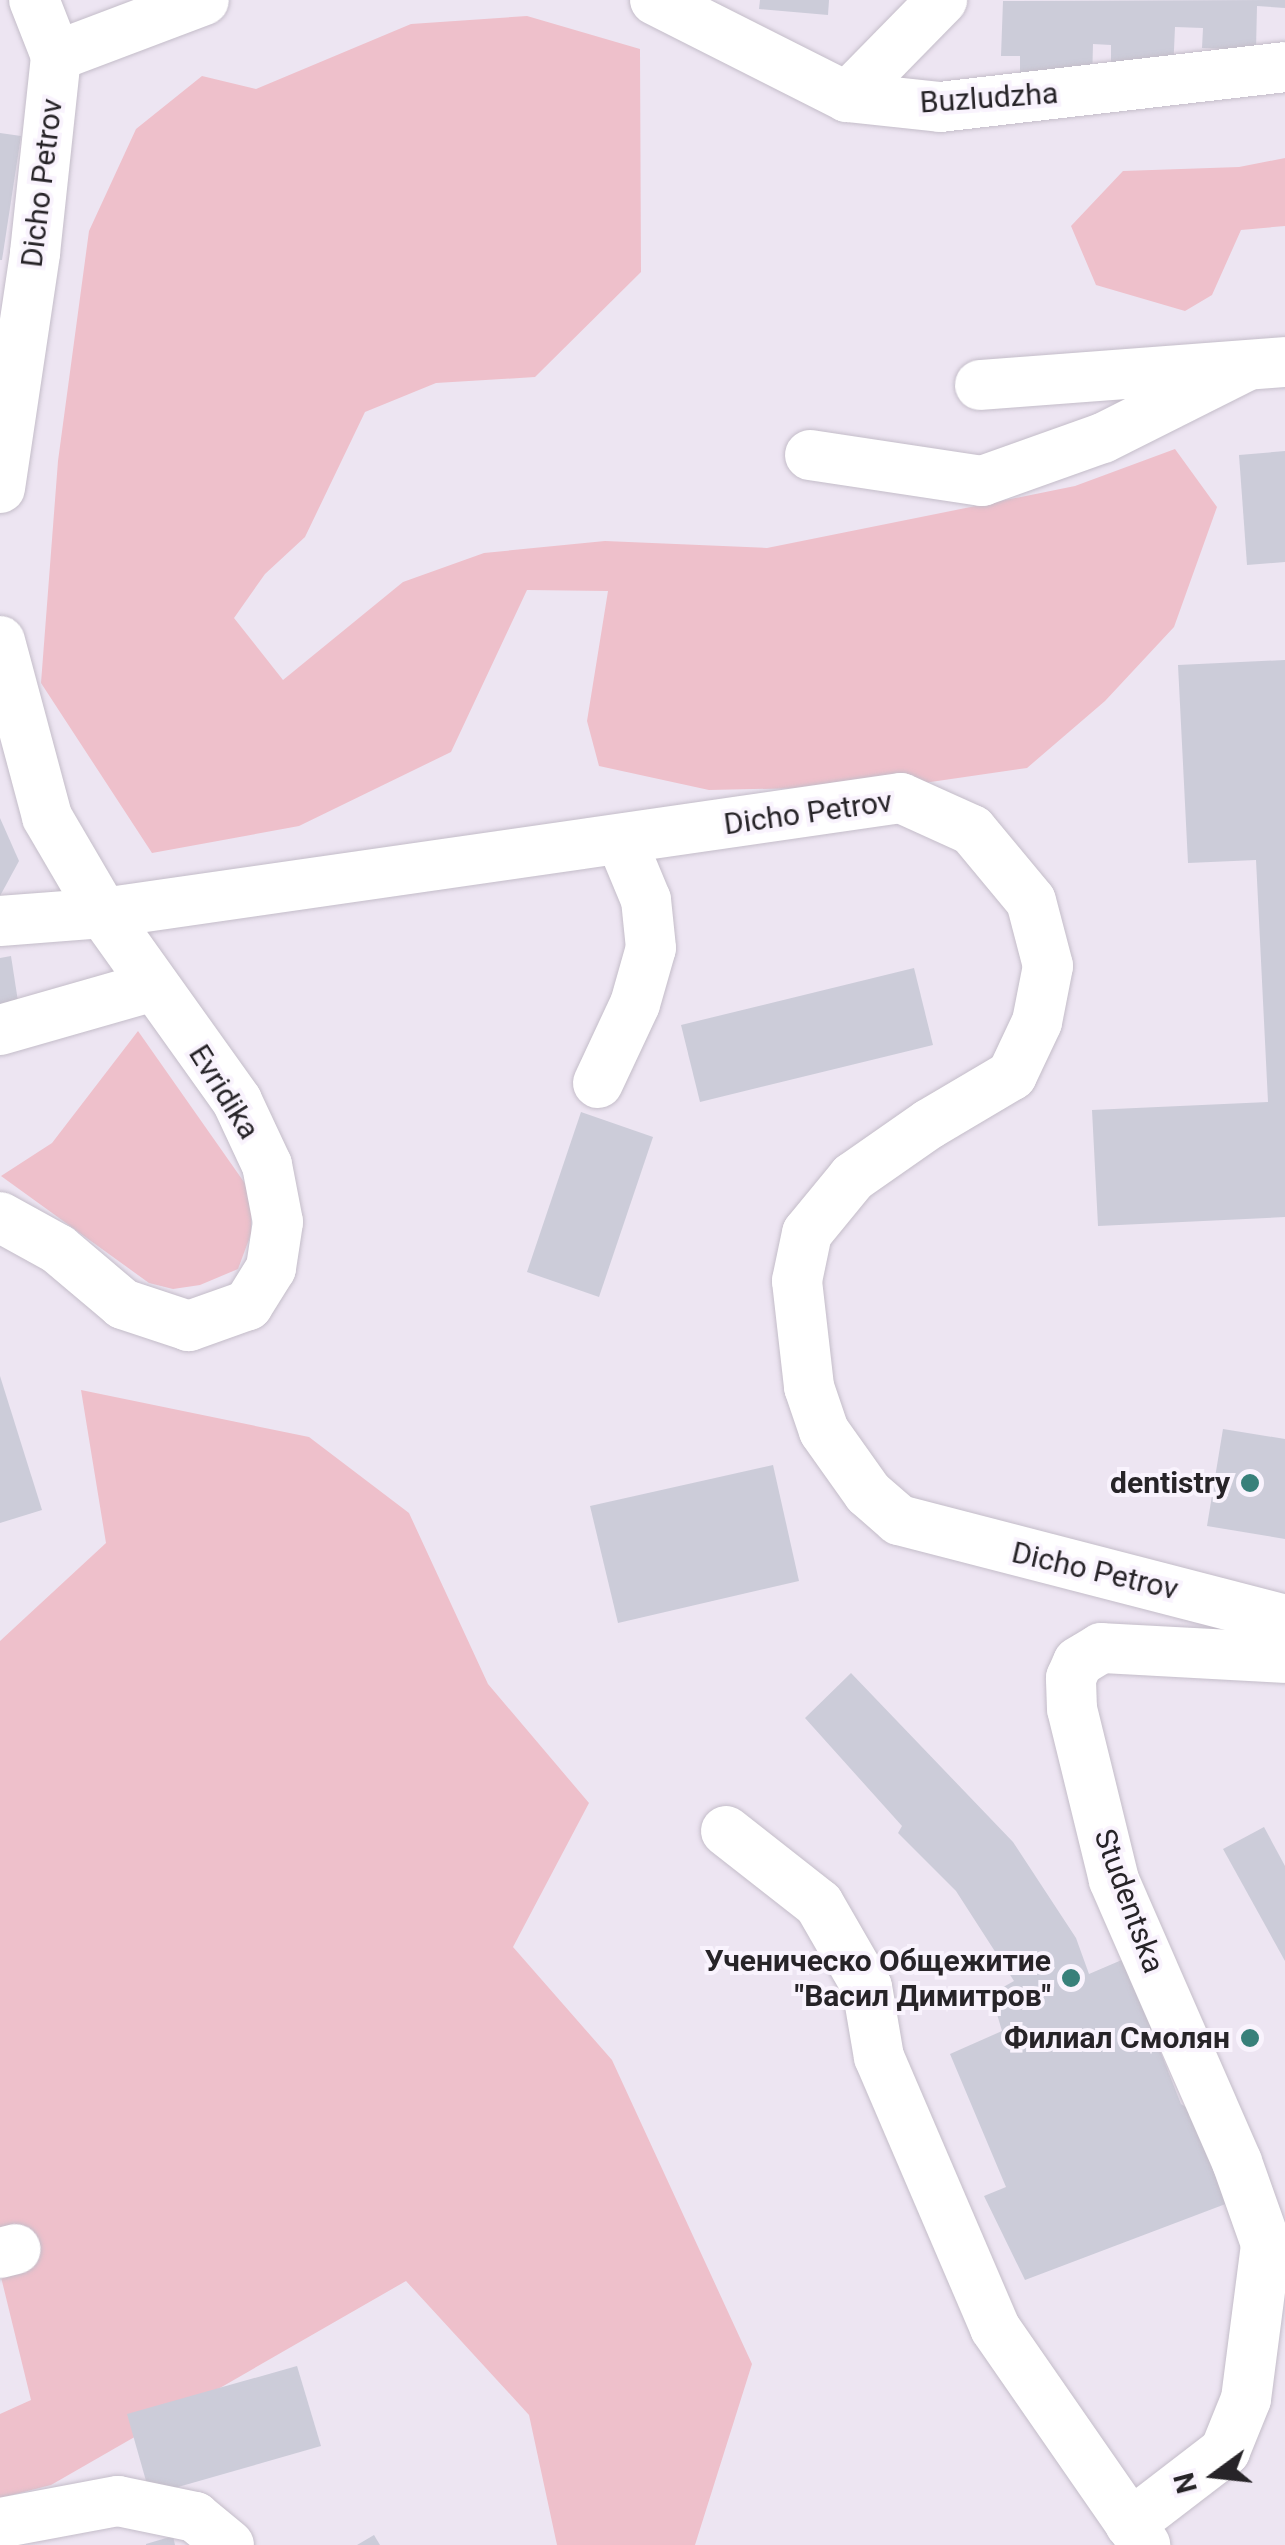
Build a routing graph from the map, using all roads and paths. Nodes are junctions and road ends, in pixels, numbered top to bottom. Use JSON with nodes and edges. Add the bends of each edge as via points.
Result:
{"nodes":[{"id":1,"x":34,"y":0,"type":"edge"},
{"id":2,"x":204,"y":0,"type":"edge"},
{"id":3,"x":655,"y":0,"type":"edge"},
{"id":4,"x":942,"y":0,"type":"edge"},
{"id":5,"x":56,"y":56,"type":"junction"},
{"id":6,"x":1285,"y":67,"type":"edge"},
{"id":7,"x":847,"y":98,"type":"junction"},
{"id":8,"x":1266,"y":364,"type":"edge"},
{"id":9,"x":980,"y":385,"type":"dead end"},
{"id":10,"x":810,"y":455,"type":"dead end"},
{"id":11,"x":0,"y":488,"type":"edge"},
{"id":12,"x":0,"y":641,"type":"edge"},
{"id":13,"x":621,"y":840,"type":"junction"},
{"id":14,"x":103,"y":913,"type":"junction"},
{"id":15,"x":0,"y":921,"type":"edge"},
{"id":16,"x":153,"y":986,"type":"junction"},
{"id":17,"x":0,"y":1030,"type":"edge"},
{"id":18,"x":598,"y":1083,"type":"dead end"},
{"id":19,"x":0,"y":1217,"type":"edge"},
{"id":20,"x":1285,"y":1620,"type":"edge"},
{"id":21,"x":1285,"y":1658,"type":"edge"},
{"id":22,"x":726,"y":1831,"type":"dead end"},
{"id":23,"x":0,"y":2523,"type":"edge"},
{"id":24,"x":1138,"y":2534,"type":"edge"},
{"id":25,"x":230,"y":2545,"type":"edge"}],
"edges":[{"from":1,"to":5,"type":"street","name":"Dicho Petrov"},
{"from":2,"to":5,"type":"street"},
{"from":3,"to":7,"type":"street","name":"Buzludzha"},
{"from":4,"to":7,"type":"street"},
{"from":5,"to":11,"type":"street","name":"Dicho Petrov"},
{"from":6,"to":7,"type":"street","name":"Buzludzha","via":[[940,107]]},
{"from":8,"to":9,"type":"street"},
{"from":8,"to":10,"type":"street","via":[[1104,438],[982,481]]},
{"from":12,"to":14,"type":"street","via":[[47,816]]},
{"from":13,"to":14,"type":"street","name":"Dicho Petrov"},
{"from":13,"to":18,"type":"street","via":[[646,900],[651,948],[635,1004]]},
{"from":13,"to":20,"type":"street","name":"Dicho Petrov","via":[[902,798],[972,830],[1031,901],[1048,966],[1037,1022],[1012,1075],[853,1177],[807,1233],[798,1281],[809,1387],[824,1432],[868,1493],[898,1520]]},
{"from":14,"to":15,"type":"street","name":"Dicho Petrov"},
{"from":14,"to":16,"type":"street","name":"Evridika"},
{"from":16,"to":17,"type":"street"},
{"from":16,"to":19,"type":"street","name":"Evridika","via":[[236,1101],[266,1165],[278,1222],[272,1268],[248,1305],[189,1326],[123,1304],[58,1249]]},
{"from":21,"to":24,"type":"street","name":"Studentska","via":[[1102,1648],[1078,1662],[1071,1678],[1072,1709],[1114,1880],[1266,2244],[1246,2399],[1224,2451]]},
{"from":22,"to":24,"type":"street","name":"Studentska","via":[[818,1904],[867,1987],[879,2058],[995,2328]]},
{"from":23,"to":25,"type":"street","via":[[118,2501],[195,2518]]}]}
